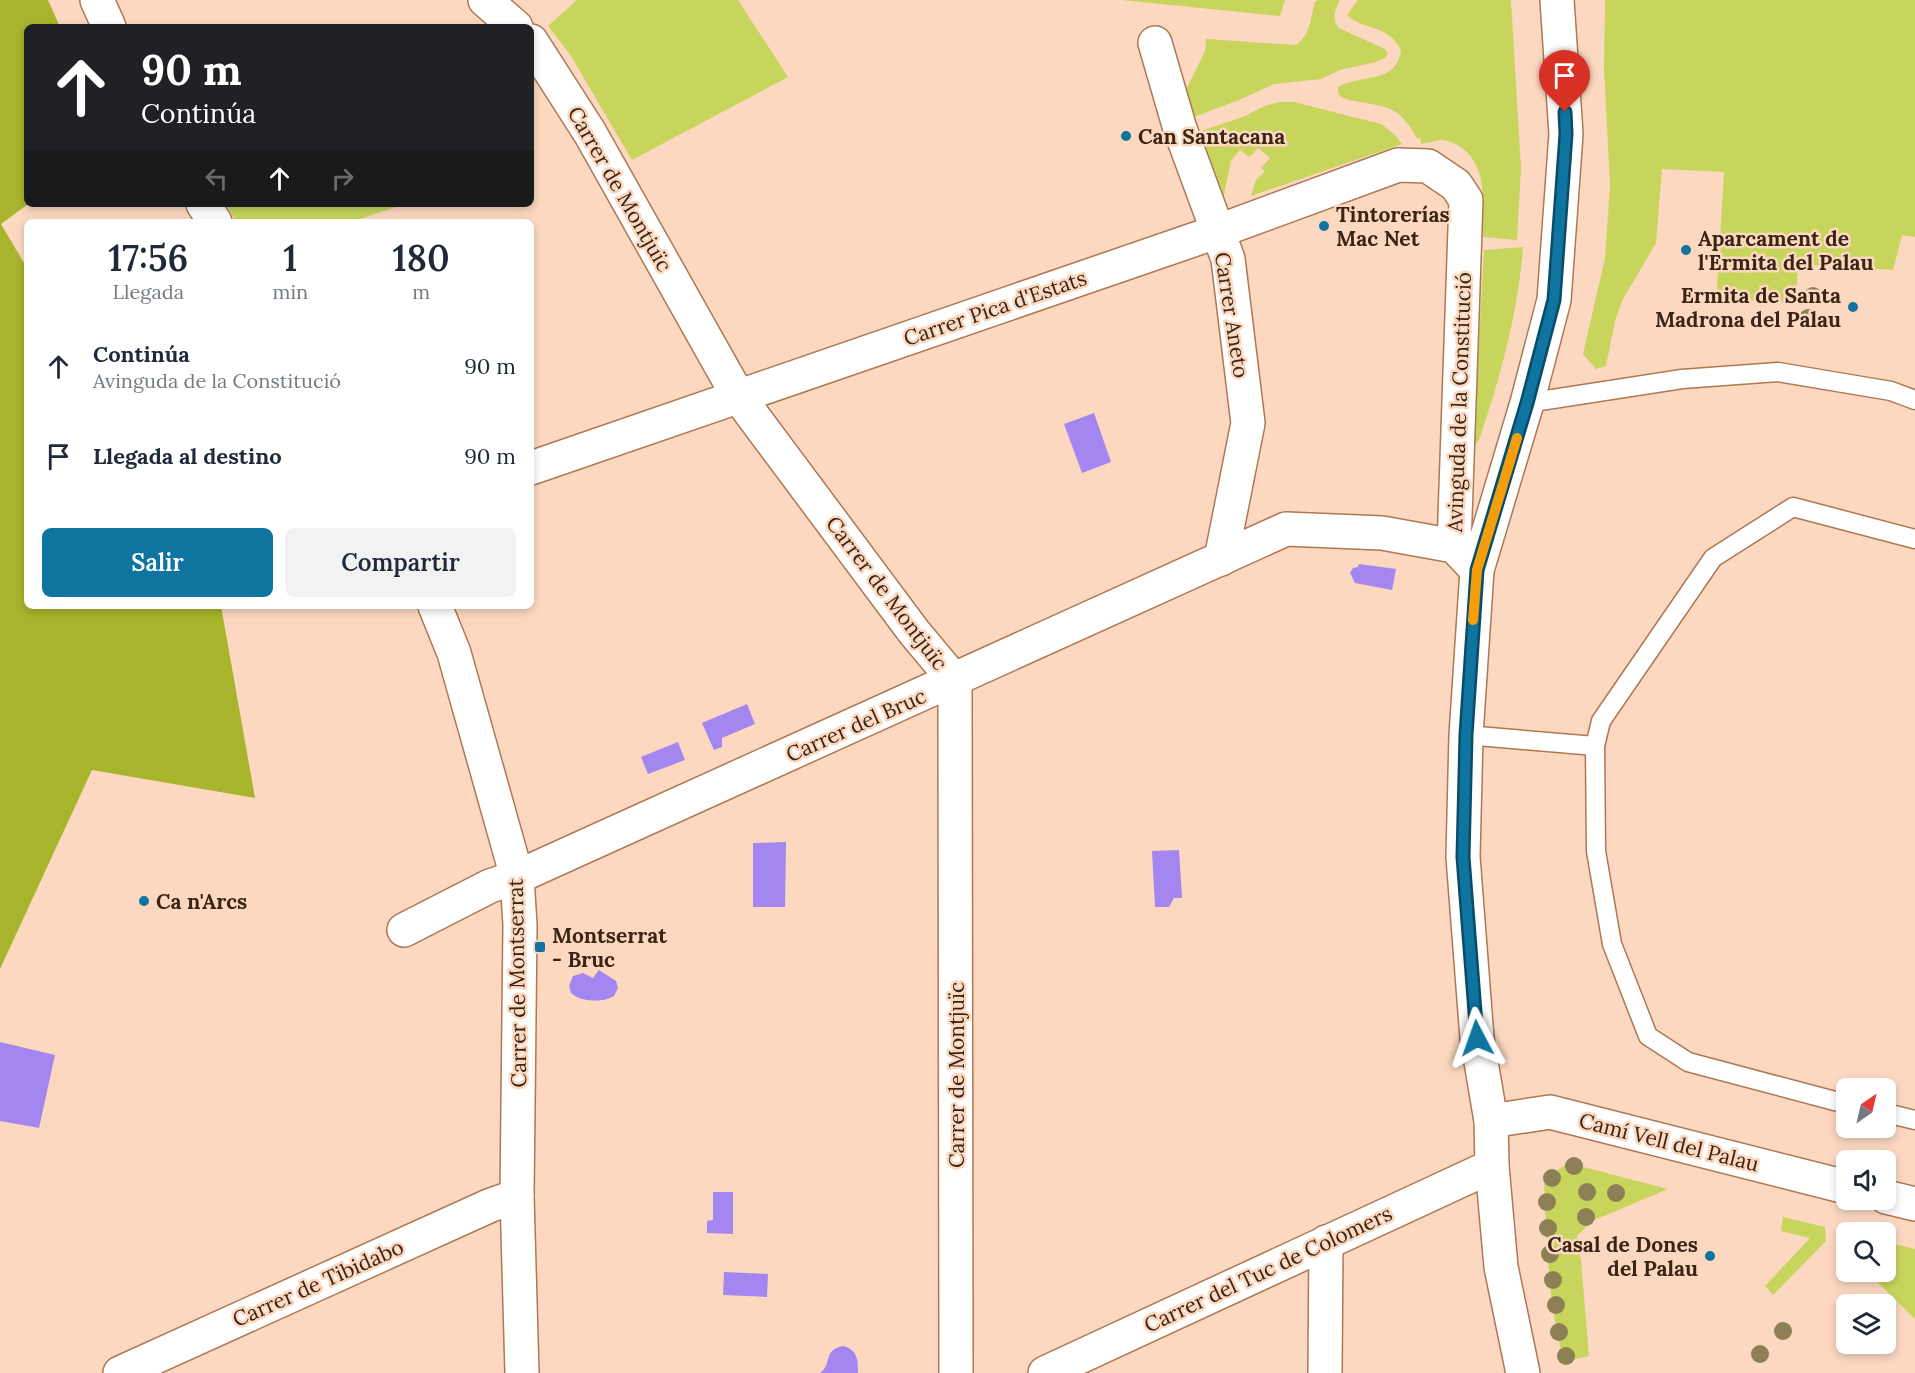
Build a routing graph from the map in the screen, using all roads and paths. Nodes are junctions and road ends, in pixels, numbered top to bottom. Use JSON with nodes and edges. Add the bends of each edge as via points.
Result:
{"nodes":[{"id":1,"x":97,"y":0,"type":"edge"},
{"id":2,"x":485,"y":0,"type":"edge"},
{"id":3,"x":1557,"y":0,"type":"edge"},
{"id":4,"x":108,"y":24,"type":"edge"},
{"id":5,"x":513,"y":24,"type":"edge"},
{"id":6,"x":1155,"y":43,"type":"dead end"},
{"id":7,"x":534,"y":46,"type":"edge"},
{"id":8,"x":1456,"y":185,"type":"joint"},
{"id":9,"x":1216,"y":232,"type":"junction"},
{"id":10,"x":738,"y":396,"type":"junction"},
{"id":11,"x":1915,"y":400,"type":"edge"},
{"id":12,"x":1527,"y":403,"type":"junction"},
{"id":13,"x":534,"y":467,"type":"edge"},
{"id":14,"x":1915,"y":539,"type":"edge"},
{"id":15,"x":1454,"y":546,"type":"junction"},
{"id":16,"x":1221,"y":559,"type":"junction"},
{"id":17,"x":1477,"y":570,"type":"junction"},
{"id":18,"x":436,"y":609,"type":"edge"},
{"id":19,"x":955,"y":681,"type":"junction"},
{"id":20,"x":1466,"y":735,"type":"junction"},
{"id":21,"x":1595,"y":746,"type":"junction"},
{"id":22,"x":517,"y":877,"type":"junction"},
{"id":23,"x":404,"y":930,"type":"dead end"},
{"id":24,"x":1836,"y":1101,"type":"edge"},
{"id":25,"x":1896,"y":1115,"type":"edge"},
{"id":26,"x":1915,"y":1120,"type":"edge"},
{"id":27,"x":1491,"y":1121,"type":"junction"},
{"id":28,"x":1492,"y":1166,"type":"junction"},
{"id":29,"x":1836,"y":1184,"type":"edge"},
{"id":30,"x":517,"y":1197,"type":"junction"},
{"id":31,"x":1896,"y":1199,"type":"edge"},
{"id":32,"x":1915,"y":1204,"type":"edge"},
{"id":33,"x":1326,"y":1242,"type":"junction"},
{"id":34,"x":120,"y":1373,"type":"edge"},
{"id":35,"x":522,"y":1373,"type":"edge"},
{"id":36,"x":956,"y":1373,"type":"edge"},
{"id":37,"x":1045,"y":1373,"type":"edge"},
{"id":38,"x":1325,"y":1373,"type":"edge"},
{"id":39,"x":1523,"y":1373,"type":"edge"}],
"edges":[{"from":1,"to":4,"type":"street"},
{"from":2,"to":5,"type":"street"},
{"from":3,"to":12,"type":"street","name":"Avinguda de la Constitució","via":[[1566,134],[1554,300]]},
{"from":6,"to":9,"type":"street","name":"Carrer Aneto"},
{"from":7,"to":10,"type":"street","name":"Carrer de Montjuïc","via":[[590,133]]},
{"from":8,"to":9,"type":"street","name":"Carrer Pica d'Estats","via":[[1428,166],[1398,165]]},
{"from":8,"to":15,"type":"street","name":"Avinguda de la Constitució","via":[[1466,200]]},
{"from":9,"to":10,"type":"street","name":"Carrer Pica d'Estats"},
{"from":9,"to":16,"type":"street","name":"Carrer Aneto","via":[[1228,259],[1248,423]]},
{"from":10,"to":13,"type":"street","name":"Carrer Pica d'Estats"},
{"from":10,"to":19,"type":"street","name":"Carrer de Montjuïc"},
{"from":11,"to":12,"type":"lane","via":[[1891,391],[1778,372],[1682,379]]},
{"from":12,"to":17,"type":"street","name":"Avinguda de la Constitució"},
{"from":14,"to":21,"type":"lane","via":[[1793,507],[1713,558],[1601,722]]},
{"from":15,"to":16,"type":"street","name":"Carrer del Bruc","via":[[1382,533],[1286,529]]},
{"from":15,"to":17,"type":"street","name":"Avinguda de la Constitució"},
{"from":16,"to":19,"type":"street","name":"Carrer del Bruc"},
{"from":17,"to":20,"type":"street"},
{"from":18,"to":22,"type":"street","name":"Carrer de Montserrat","via":[[454,653]]},
{"from":19,"to":22,"type":"street","name":"Carrer del Bruc"},
{"from":19,"to":36,"type":"street","name":"Carrer de Montjuïc"},
{"from":20,"to":21,"type":"lane"},
{"from":20,"to":27,"type":"street","via":[[1463,857],[1477,1038]]},
{"from":21,"to":24,"type":"lane","via":[[1596,851],[1612,944],[1648,1036],[1688,1062]]},
{"from":22,"to":23,"type":"street","name":"Carrer del Bruc","via":[[490,886]]},
{"from":22,"to":30,"type":"street","name":"Carrer de Montserrat"},
{"from":25,"to":26,"type":"lane"},
{"from":27,"to":28,"type":"street"},
{"from":27,"to":29,"type":"street","name":"Camí Vell del Palau","via":[[1550,1112]]},
{"from":28,"to":33,"type":"street","name":"Carrer del Tuc de Colomers"},
{"from":28,"to":39,"type":"street","via":[[1501,1267]]},
{"from":30,"to":34,"type":"street","name":"Carrer de Tibidabo","via":[[490,1205]]},
{"from":30,"to":35,"type":"street","name":"Carrer de Montserrat"},
{"from":31,"to":32,"type":"street"},
{"from":33,"to":37,"type":"street","name":"Carrer del Tuc de Colomers"},
{"from":33,"to":38,"type":"street"}]}
